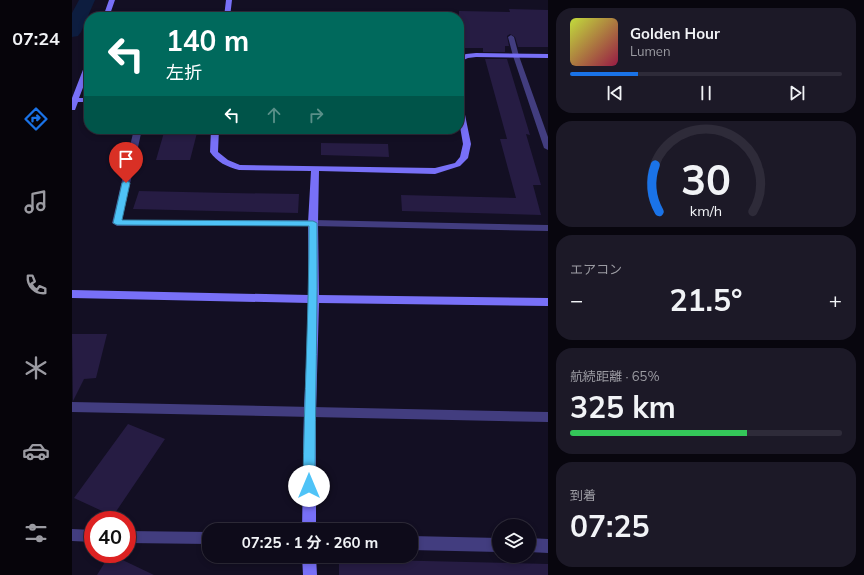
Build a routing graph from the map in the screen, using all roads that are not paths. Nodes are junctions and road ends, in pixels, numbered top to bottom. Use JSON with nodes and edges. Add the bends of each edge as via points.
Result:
{"nodes":[{"id":1,"x":112,"y":0,"type":"edge"},
{"id":2,"x":229,"y":0,"type":"edge"},
{"id":3,"x":108,"y":12,"type":"edge"},
{"id":4,"x":228,"y":12,"type":"edge"},
{"id":5,"x":511,"y":37,"type":"dead end"},
{"id":6,"x":516,"y":56,"type":"junction"},
{"id":7,"x":548,"y":56,"type":"edge"},
{"id":8,"x":464,"y":57,"type":"edge"},
{"id":9,"x":84,"y":75,"type":"edge"},
{"id":10,"x":84,"y":101,"type":"edge"},
{"id":11,"x":73,"y":104,"type":"edge"},
{"id":12,"x":464,"y":131,"type":"edge"},
{"id":13,"x":137,"y":134,"type":"edge"},
{"id":14,"x":215,"y":134,"type":"edge"},
{"id":15,"x":548,"y":148,"type":"edge"},
{"id":16,"x":315,"y":170,"type":"junction"},
{"id":17,"x":313,"y":223,"type":"junction"},
{"id":18,"x":548,"y":228,"type":"edge"},
{"id":19,"x":72,"y":294,"type":"edge"},
{"id":20,"x":314,"y":299,"type":"junction"},
{"id":21,"x":548,"y":302,"type":"edge"},
{"id":22,"x":72,"y":407,"type":"edge"},
{"id":23,"x":310,"y":411,"type":"junction"},
{"id":24,"x":548,"y":417,"type":"edge"},
{"id":25,"x":309,"y":523,"type":"edge"},
{"id":26,"x":72,"y":536,"type":"edge"},
{"id":27,"x":84,"y":536,"type":"edge"},
{"id":28,"x":136,"y":537,"type":"edge"},
{"id":29,"x":202,"y":538,"type":"edge"},
{"id":30,"x":418,"y":543,"type":"edge"},
{"id":31,"x":492,"y":545,"type":"edge"},
{"id":32,"x":536,"y":545,"type":"edge"},
{"id":33,"x":548,"y":546,"type":"edge"},
{"id":34,"x":309,"y":563,"type":"edge"},
{"id":35,"x":310,"y":575,"type":"edge"}],
"edges":[{"from":1,"to":3,"type":"street"},
{"from":2,"to":4,"type":"street"},
{"from":5,"to":6,"type":"street"},
{"from":6,"to":7,"type":"street"},
{"from":6,"to":8,"type":"street"},
{"from":6,"to":15,"type":"street"},
{"from":9,"to":11,"type":"street"},
{"from":10,"to":11,"type":"street"},
{"from":12,"to":16,"type":"street","via":[[466,154],[459,164],[435,171]]},
{"from":13,"to":17,"type":"street","via":[[117,223]]},
{"from":14,"to":16,"type":"street","via":[[214,152],[229,165]]},
{"from":16,"to":17,"type":"street"},
{"from":17,"to":18,"type":"street"},
{"from":17,"to":20,"type":"street"},
{"from":19,"to":20,"type":"street"},
{"from":20,"to":21,"type":"street"},
{"from":20,"to":23,"type":"street"},
{"from":22,"to":23,"type":"street"},
{"from":23,"to":24,"type":"street"},
{"from":23,"to":25,"type":"street"},
{"from":26,"to":27,"type":"street"},
{"from":28,"to":29,"type":"street"},
{"from":30,"to":31,"type":"street"},
{"from":32,"to":33,"type":"street"},
{"from":34,"to":35,"type":"street"}]}
